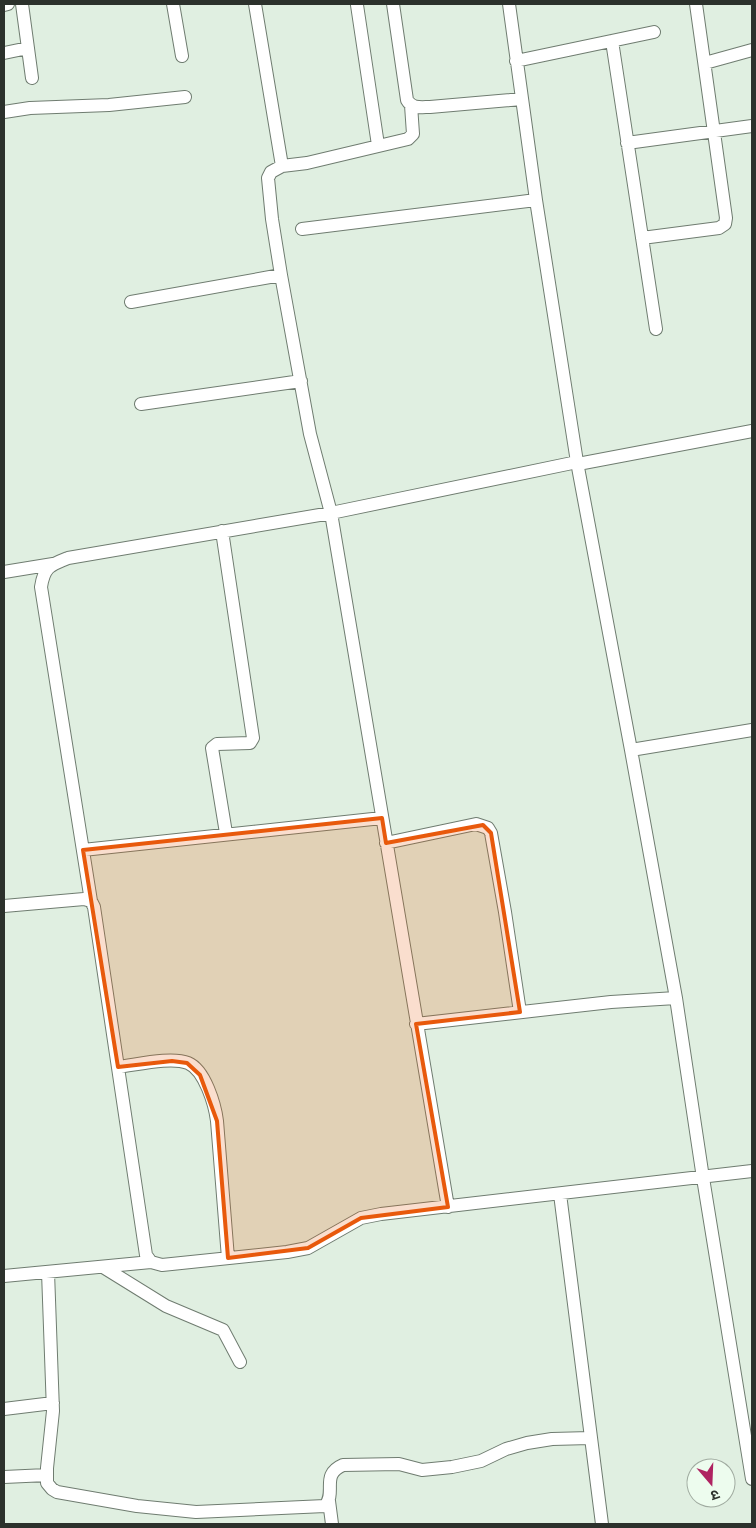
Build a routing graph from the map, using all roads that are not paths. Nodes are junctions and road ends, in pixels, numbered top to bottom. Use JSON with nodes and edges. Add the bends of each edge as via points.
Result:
{"nodes":[{"id":1,"x":8,"y":4,"type":"edge"},
{"id":2,"x":22,"y":4,"type":"edge"},
{"id":3,"x":173,"y":4,"type":"edge"},
{"id":4,"x":255,"y":4,"type":"edge"},
{"id":5,"x":394,"y":4,"type":"edge"},
{"id":6,"x":509,"y":4,"type":"edge"},
{"id":7,"x":696,"y":4,"type":"edge"},
{"id":8,"x":4,"y":5,"type":"edge"},
{"id":9,"x":357,"y":5,"type":"dead end"},
{"id":10,"x":654,"y":32,"type":"dead end"},
{"id":11,"x":612,"y":41,"type":"junction"},
{"id":12,"x":28,"y":48,"type":"junction"},
{"id":13,"x":752,"y":50,"type":"edge"},
{"id":14,"x":4,"y":53,"type":"edge"},
{"id":15,"x":182,"y":56,"type":"dead end"},
{"id":16,"x":516,"y":61,"type":"junction"},
{"id":17,"x":705,"y":63,"type":"junction"},
{"id":18,"x":32,"y":78,"type":"dead end"},
{"id":19,"x":185,"y":97,"type":"dead end"},
{"id":20,"x":522,"y":99,"type":"junction"},
{"id":21,"x":411,"y":105,"type":"junction"},
{"id":22,"x":4,"y":112,"type":"edge"},
{"id":23,"x":752,"y":126,"type":"edge"},
{"id":24,"x":715,"y":130,"type":"junction"},
{"id":25,"x":626,"y":143,"type":"junction"},
{"id":26,"x":378,"y":146,"type":"junction"},
{"id":27,"x":282,"y":166,"type":"junction"},
{"id":28,"x":536,"y":200,"type":"junction"},
{"id":29,"x":302,"y":230,"type":"dead end"},
{"id":30,"x":642,"y":238,"type":"junction"},
{"id":31,"x":281,"y":275,"type":"junction"},
{"id":32,"x":131,"y":302,"type":"dead end"},
{"id":33,"x":656,"y":329,"type":"dead end"},
{"id":34,"x":300,"y":380,"type":"junction"},
{"id":35,"x":142,"y":404,"type":"dead end"},
{"id":36,"x":752,"y":431,"type":"edge"},
{"id":37,"x":578,"y":463,"type":"junction"},
{"id":38,"x":331,"y":513,"type":"junction"},
{"id":39,"x":222,"y":531,"type":"junction"},
{"id":40,"x":53,"y":564,"type":"junction"},
{"id":41,"x":4,"y":572,"type":"edge"},
{"id":42,"x":752,"y":730,"type":"edge"},
{"id":43,"x":631,"y":750,"type":"junction"},
{"id":44,"x":382,"y":818,"type":"junction"},
{"id":45,"x":226,"y":833,"type":"junction"},
{"id":46,"x":386,"y":843,"type":"junction"},
{"id":47,"x":83,"y":850,"type":"junction"},
{"id":48,"x":91,"y":901,"type":"junction"},
{"id":49,"x":4,"y":906,"type":"edge"},
{"id":50,"x":676,"y":998,"type":"junction"},
{"id":51,"x":520,"y":1012,"type":"junction"},
{"id":52,"x":416,"y":1024,"type":"junction"},
{"id":53,"x":118,"y":1067,"type":"junction"},
{"id":54,"x":752,"y":1171,"type":"edge"},
{"id":55,"x":703,"y":1178,"type":"junction"},
{"id":56,"x":560,"y":1194,"type":"junction"},
{"id":57,"x":448,"y":1207,"type":"junction"},
{"id":58,"x":228,"y":1258,"type":"junction"},
{"id":59,"x":151,"y":1262,"type":"junction"},
{"id":60,"x":103,"y":1267,"type":"junction"},
{"id":61,"x":48,"y":1272,"type":"junction"},
{"id":62,"x":4,"y":1276,"type":"edge"},
{"id":63,"x":240,"y":1362,"type":"dead end"},
{"id":64,"x":53,"y":1403,"type":"junction"},
{"id":65,"x":4,"y":1409,"type":"edge"},
{"id":66,"x":590,"y":1438,"type":"junction"},
{"id":67,"x":47,"y":1474,"type":"junction"},
{"id":68,"x":4,"y":1477,"type":"edge"},
{"id":69,"x":752,"y":1478,"type":"edge"},
{"id":70,"x":329,"y":1501,"type":"junction"},
{"id":71,"x":332,"y":1524,"type":"edge"},
{"id":72,"x":602,"y":1524,"type":"edge"}],
"edges":[{"from":1,"to":8,"type":"street"},
{"from":2,"to":12,"type":"street"},
{"from":3,"to":15,"type":"street"},
{"from":4,"to":27,"type":"street"},
{"from":5,"to":21,"type":"street","via":[[407,100]]},
{"from":6,"to":16,"type":"street"},
{"from":7,"to":17,"type":"street"},
{"from":9,"to":26,"type":"street"},
{"from":10,"to":11,"type":"street"},
{"from":11,"to":16,"type":"street"},
{"from":11,"to":25,"type":"street"},
{"from":12,"to":14,"type":"street"},
{"from":12,"to":18,"type":"street"},
{"from":13,"to":17,"type":"street"},
{"from":16,"to":20,"type":"street"},
{"from":17,"to":24,"type":"street"},
{"from":19,"to":22,"type":"street"},
{"from":20,"to":21,"type":"street","via":[[416,108]]},
{"from":20,"to":28,"type":"street"},
{"from":21,"to":26,"type":"street","via":[[411,137]]},
{"from":23,"to":24,"type":"street"},
{"from":24,"to":25,"type":"street"},
{"from":24,"to":30,"type":"street","via":[[725,224],[719,228]]},
{"from":25,"to":30,"type":"street"},
{"from":26,"to":27,"type":"street"},
{"from":27,"to":31,"type":"street","via":[[271,172],[268,178]]},
{"from":28,"to":29,"type":"street"},
{"from":28,"to":37,"type":"street"},
{"from":30,"to":33,"type":"street"},
{"from":31,"to":32,"type":"street"},
{"from":31,"to":34,"type":"street"},
{"from":34,"to":35,"type":"street"},
{"from":34,"to":38,"type":"street","via":[[310,434]]},
{"from":36,"to":37,"type":"street"},
{"from":37,"to":38,"type":"street"},
{"from":37,"to":43,"type":"street"},
{"from":38,"to":39,"type":"street"},
{"from":38,"to":44,"type":"street"},
{"from":39,"to":40,"type":"street","via":[[68,558]]},
{"from":39,"to":45,"type":"street","via":[[253,738],[250,743],[217,744],[212,748]]},
{"from":40,"to":41,"type":"street"},
{"from":40,"to":47,"type":"street","via":[[43,573],[41,587]]},
{"from":42,"to":43,"type":"street"},
{"from":43,"to":50,"type":"street"},
{"from":44,"to":45,"type":"street"},
{"from":44,"to":46,"type":"street"},
{"from":45,"to":47,"type":"street"},
{"from":46,"to":51,"type":"street","via":[[476,824],[488,828],[504,903]]},
{"from":46,"to":52,"type":"street"},
{"from":47,"to":48,"type":"street"},
{"from":48,"to":49,"type":"street"},
{"from":48,"to":53,"type":"street"},
{"from":50,"to":51,"type":"street"},
{"from":50,"to":55,"type":"street"},
{"from":51,"to":52,"type":"street"},
{"from":52,"to":57,"type":"street"},
{"from":53,"to":58,"type":"street","via":[[172,1061],[193,1066],[200,1075],[214,1105],[217,1121]]},
{"from":53,"to":59,"type":"street","via":[[146,1256]]},
{"from":54,"to":55,"type":"street"},
{"from":55,"to":56,"type":"street"},
{"from":55,"to":69,"type":"street"},
{"from":56,"to":57,"type":"street"},
{"from":56,"to":66,"type":"street"},
{"from":57,"to":58,"type":"street","via":[[361,1218],[308,1248]]},
{"from":58,"to":59,"type":"street","via":[[162,1265]]},
{"from":59,"to":60,"type":"street"},
{"from":60,"to":61,"type":"street"},
{"from":60,"to":63,"type":"street","via":[[166,1306],[223,1330]]},
{"from":61,"to":62,"type":"street"},
{"from":61,"to":64,"type":"street"},
{"from":64,"to":65,"type":"street"},
{"from":64,"to":67,"type":"street"},
{"from":66,"to":70,"type":"street","via":[[527,1443],[481,1461],[452,1467],[422,1470],[399,1464],[343,1465],[331,1473]]},
{"from":66,"to":72,"type":"street"},
{"from":67,"to":68,"type":"street"},
{"from":67,"to":70,"type":"street","via":[[47,1483],[57,1492],[180,1511],[318,1507]]},
{"from":70,"to":71,"type":"street"}]}
